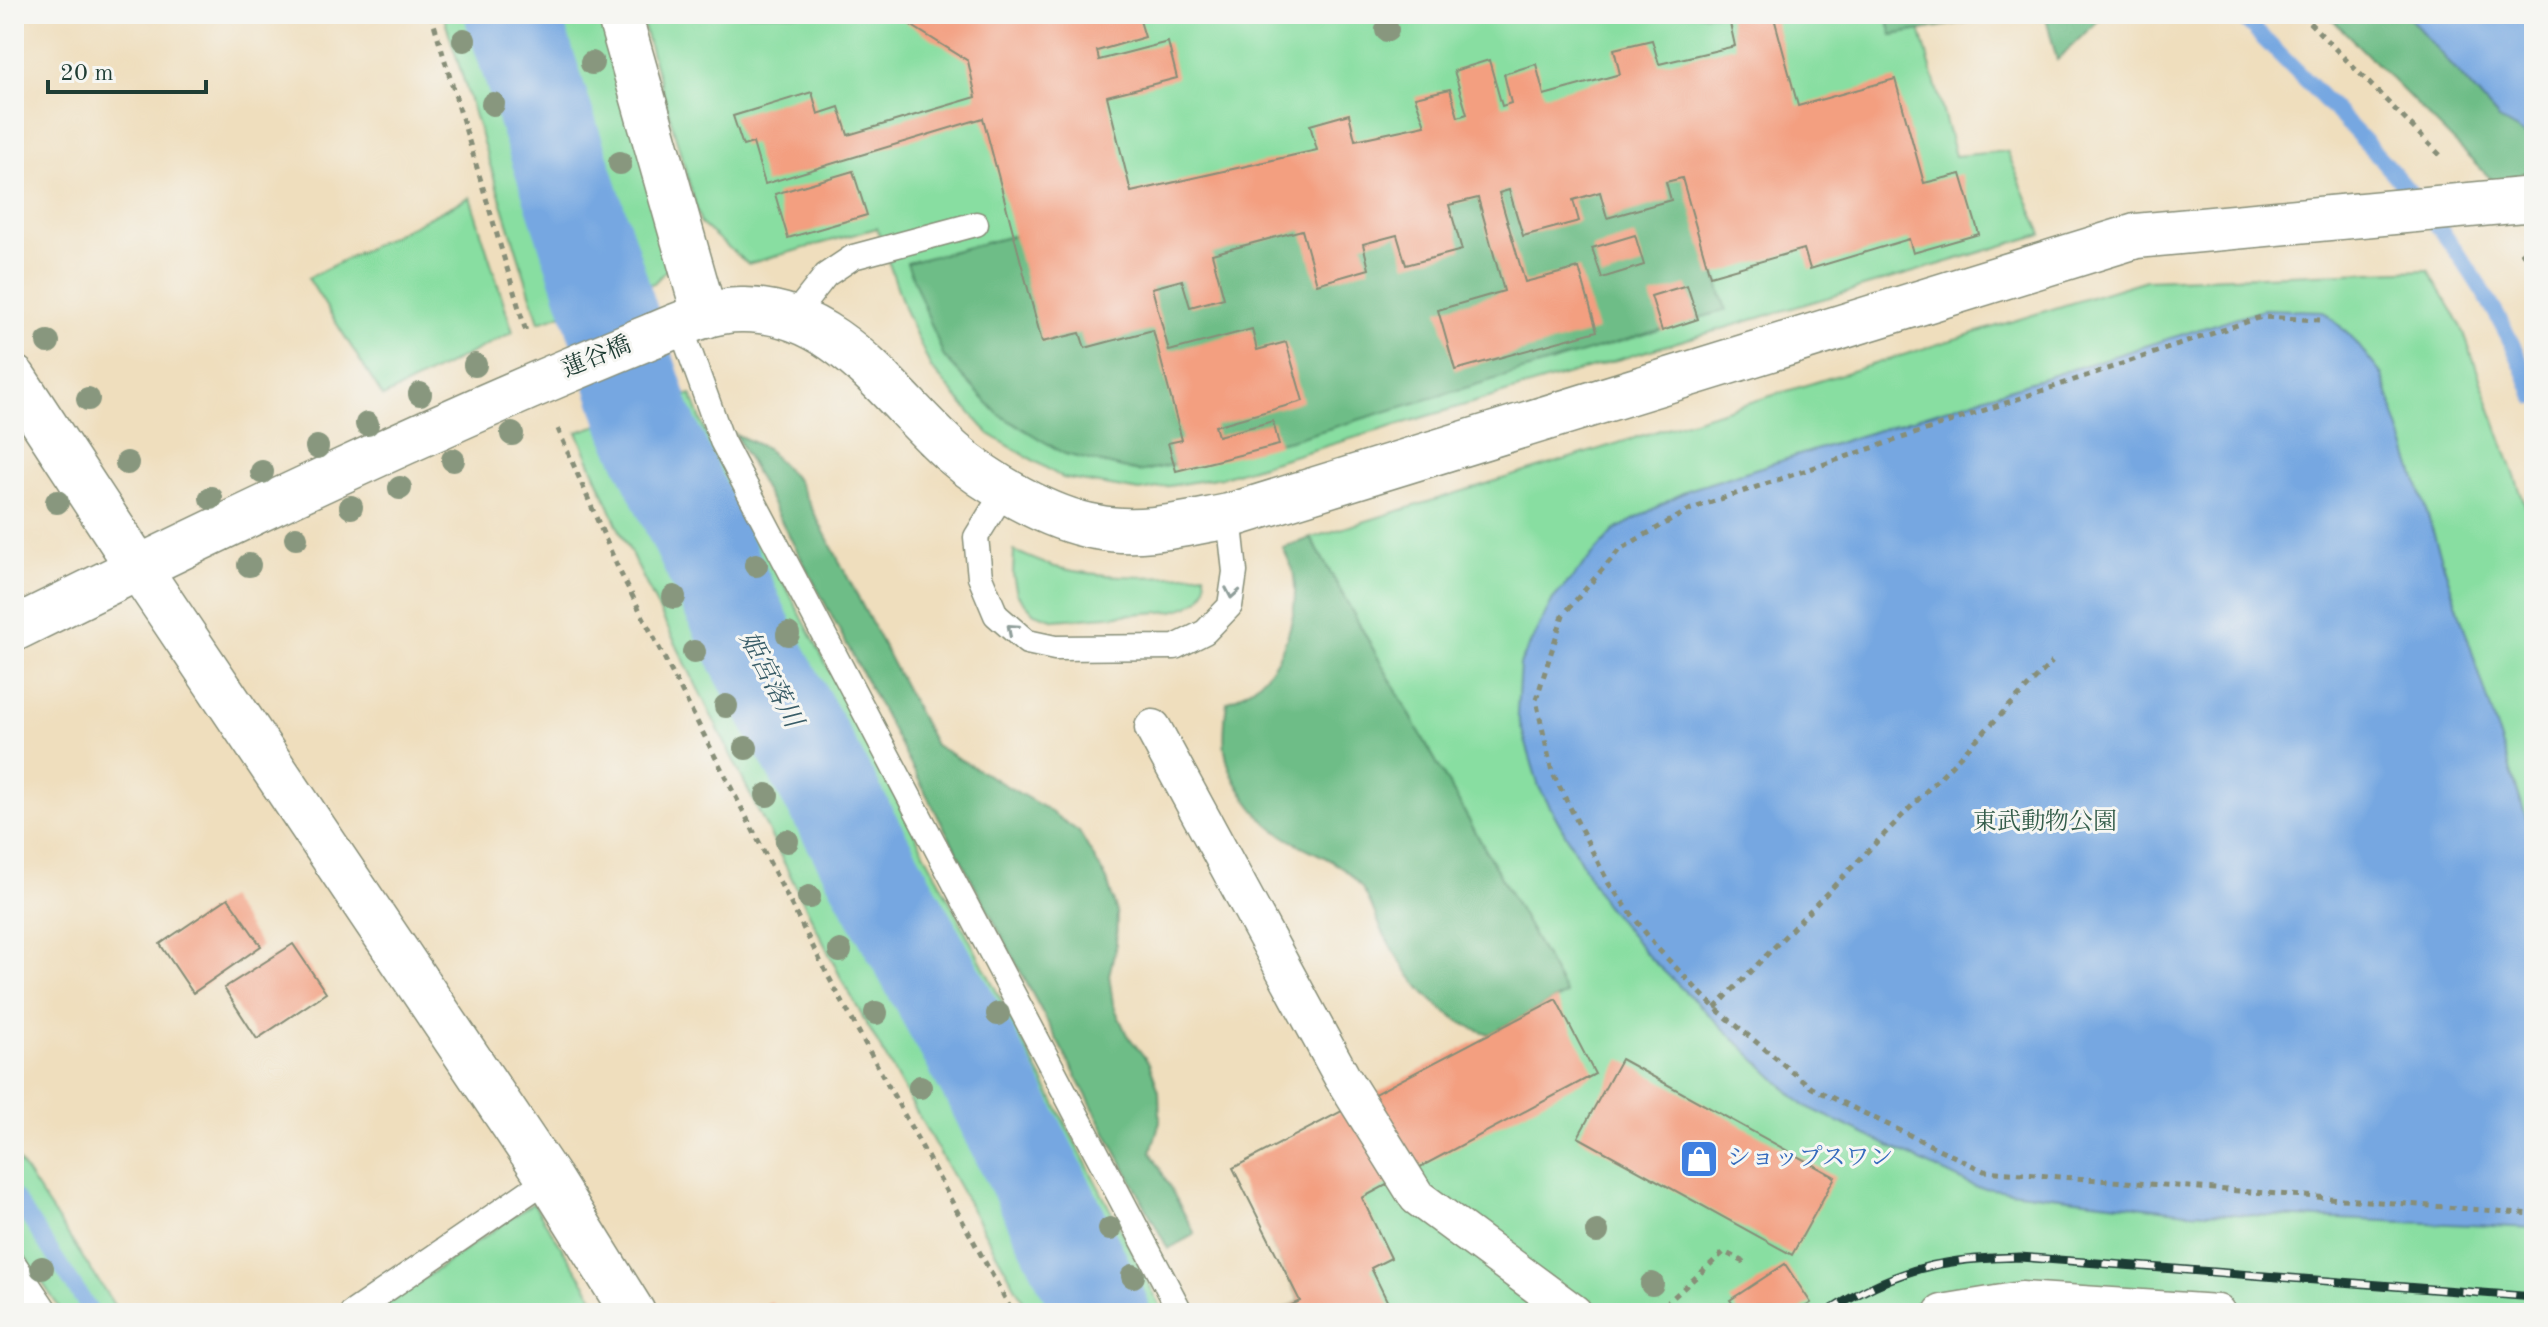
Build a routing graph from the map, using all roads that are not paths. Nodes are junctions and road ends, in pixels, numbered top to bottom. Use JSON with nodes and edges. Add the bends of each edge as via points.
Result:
{"nodes":[{"id":1,"x":619,"y":14,"type":"edge"},
{"id":2,"x":2534,"y":199,"type":"edge"},
{"id":3,"x":976,"y":224,"type":"dead end"},
{"id":4,"x":793,"y":317,"type":"junction"},
{"id":5,"x":680,"y":325,"type":"junction"},
{"id":6,"x":14,"y":378,"type":"edge"},
{"id":7,"x":1005,"y":490,"type":"junction"},
{"id":8,"x":1229,"y":516,"type":"junction"},
{"id":9,"x":138,"y":567,"type":"junction"},
{"id":10,"x":14,"y":629,"type":"edge"},
{"id":11,"x":1153,"y":728,"type":"dead end"},
{"id":12,"x":549,"y":1178,"type":"junction"},
{"id":13,"x":14,"y":1264,"type":"edge"},
{"id":14,"x":47,"y":1313,"type":"edge"},
{"id":15,"x":352,"y":1313,"type":"edge"},
{"id":16,"x":633,"y":1313,"type":"edge"},
{"id":17,"x":1181,"y":1313,"type":"edge"},
{"id":18,"x":1574,"y":1313,"type":"edge"},
{"id":19,"x":1942,"y":1313,"type":"edge"},
{"id":20,"x":2217,"y":1313,"type":"edge"}],
"edges":[{"from":1,"to":5,"type":"street"},
{"from":2,"to":8,"type":"street","via":[[2136,236]]},
{"from":3,"to":4,"type":"lane","via":[[853,257],[826,275]]},
{"from":4,"to":5,"type":"street","name":"蓮谷橋","via":[[742,310]]},
{"from":4,"to":7,"type":"street","via":[[850,349],[953,453]]},
{"from":5,"to":9,"type":"street","name":"蓮谷橋","via":[[547,401]]},
{"from":5,"to":17,"type":"lane","via":[[722,441]]},
{"from":6,"to":9,"type":"street"},
{"from":7,"to":8,"type":"street","via":[[1095,527],[1142,532]]},
{"from":8,"to":7,"type":"lane","one_way":true,"via":[[1235,572],[1230,606],[1205,632],[1175,647],[1055,648],[1027,642],[996,615],[980,577],[976,537]]},
{"from":9,"to":10,"type":"street","name":"蓮谷橋"},
{"from":9,"to":12,"type":"street"},
{"from":11,"to":18,"type":"street","via":[[1342,1077],[1417,1197]]},
{"from":12,"to":15,"type":"lane"},
{"from":12,"to":16,"type":"street"},
{"from":13,"to":14,"type":"lane"},
{"from":19,"to":20,"type":"street","via":[[2021,1300]]}]}
